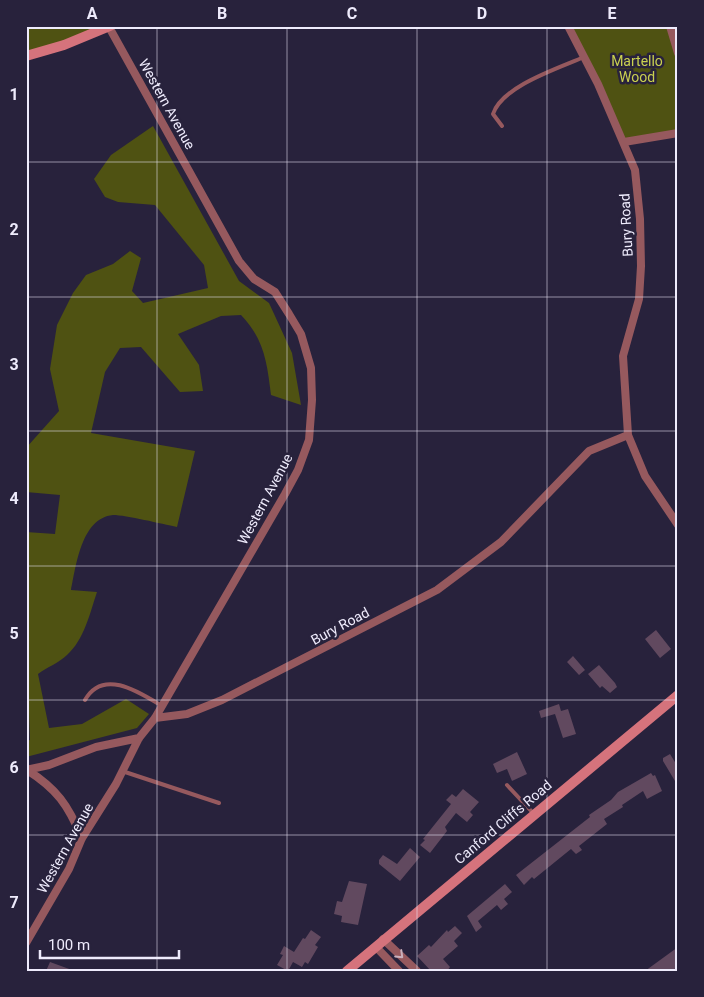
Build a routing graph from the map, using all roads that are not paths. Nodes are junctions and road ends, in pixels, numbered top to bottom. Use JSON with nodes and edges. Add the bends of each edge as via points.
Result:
{"nodes":[{"id":1,"x":568,"y":26,"type":"edge"},
{"id":2,"x":670,"y":26,"type":"edge"},
{"id":3,"x":110,"y":27,"type":"edge"},
{"id":4,"x":90,"y":31,"type":"edge"},
{"id":5,"x":678,"y":53,"type":"edge"},
{"id":6,"x":26,"y":56,"type":"edge"},
{"id":7,"x":584,"y":57,"type":"junction"},
{"id":8,"x":502,"y":126,"type":"dead end"},
{"id":9,"x":678,"y":133,"type":"edge"},
{"id":10,"x":624,"y":142,"type":"junction"},
{"id":11,"x":628,"y":435,"type":"junction"},
{"id":12,"x":678,"y":525,"type":"edge"},
{"id":13,"x":678,"y":695,"type":"edge"},
{"id":14,"x":85,"y":700,"type":"dead end"},
{"id":15,"x":162,"y":706,"type":"junction"},
{"id":16,"x":155,"y":718,"type":"junction"},
{"id":17,"x":139,"y":738,"type":"junction"},
{"id":18,"x":27,"y":770,"type":"edge"},
{"id":19,"x":122,"y":771,"type":"junction"},
{"id":20,"x":507,"y":785,"type":"dead end"},
{"id":21,"x":220,"y":803,"type":"dead end"},
{"id":22,"x":534,"y":814,"type":"junction"},
{"id":23,"x":82,"y":838,"type":"junction"},
{"id":24,"x":384,"y":939,"type":"junction"},
{"id":25,"x":26,"y":943,"type":"edge"},
{"id":26,"x":376,"y":947,"type":"junction"},
{"id":27,"x":347,"y":971,"type":"edge"},
{"id":28,"x":399,"y":971,"type":"edge"},
{"id":29,"x":417,"y":971,"type":"edge"}],
"edges":[{"from":1,"to":7,"type":"street","name":"Bury Road"},
{"from":2,"to":5,"type":"street"},
{"from":3,"to":4,"type":"street"},
{"from":3,"to":15,"type":"street","name":"Western Avenue","via":[[239,260],[254,279],[275,292],[301,334],[311,368],[309,440],[298,470]]},
{"from":4,"to":6,"type":"street"},
{"from":7,"to":8,"type":"lane","via":[[522,84],[508,94],[494,108],[493,114]]},
{"from":7,"to":10,"type":"street","name":"Bury Road"},
{"from":9,"to":10,"type":"street"},
{"from":10,"to":11,"type":"street","name":"Bury Road","via":[[635,170],[641,254],[639,299],[623,356]]},
{"from":11,"to":12,"type":"street","name":"Bury Road","via":[[645,476]]},
{"from":11,"to":16,"type":"street","name":"Bury Road","via":[[588,451],[501,542],[437,590],[222,700],[187,714]]},
{"from":13,"to":22,"type":"street","name":"Canford Cliffs Road"},
{"from":14,"to":15,"type":"lane","via":[[94,688],[108,683],[139,692]]},
{"from":15,"to":16,"type":"street","name":"Western Avenue"},
{"from":16,"to":17,"type":"street"},
{"from":17,"to":18,"type":"street"},
{"from":17,"to":19,"type":"street","name":"Western Avenue"},
{"from":18,"to":23,"type":"street","via":[[61,797]]},
{"from":19,"to":21,"type":"lane"},
{"from":19,"to":23,"type":"street","name":"Western Avenue"},
{"from":20,"to":22,"type":"lane"},
{"from":22,"to":24,"type":"street","name":"Canford Cliffs Road"},
{"from":23,"to":25,"type":"street","name":"Western Avenue","via":[[69,869]]},
{"from":24,"to":26,"type":"street","name":"Canford Cliffs Road"},
{"from":24,"to":29,"type":"street","one_way":true},
{"from":26,"to":27,"type":"street","name":"Canford Cliffs Road"},
{"from":26,"to":28,"type":"street"}]}
